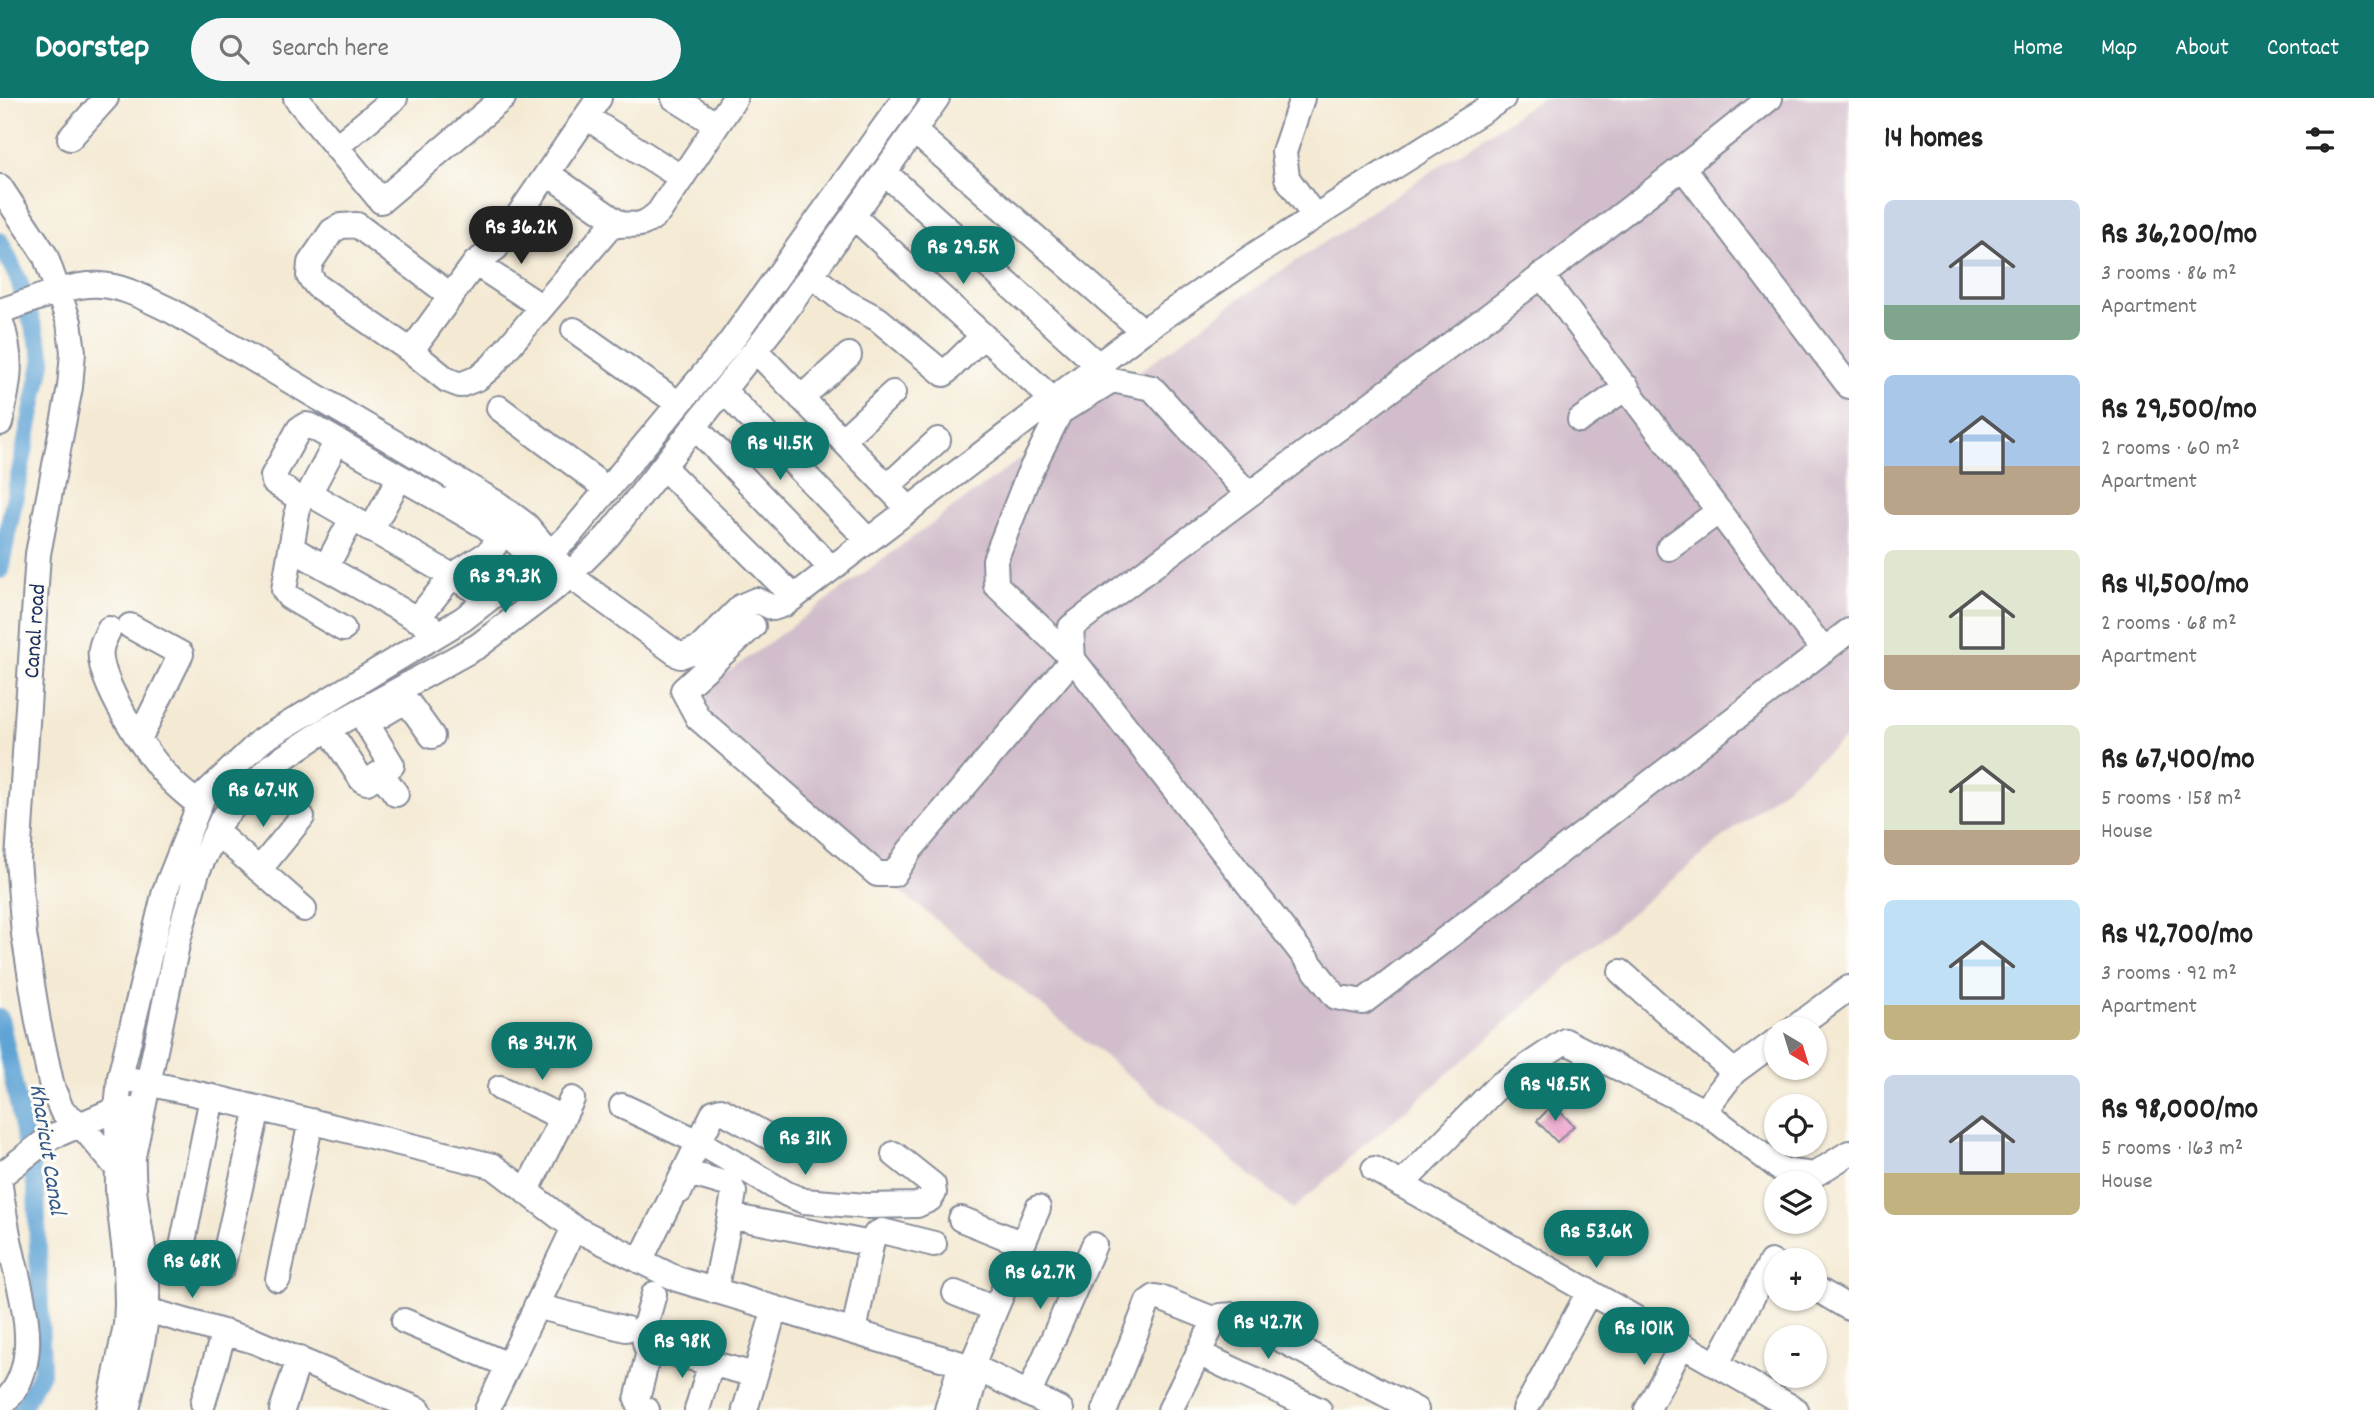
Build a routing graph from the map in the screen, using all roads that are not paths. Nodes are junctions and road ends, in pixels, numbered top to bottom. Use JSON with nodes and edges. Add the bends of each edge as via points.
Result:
{"nodes":[{"id":1,"x":106,"y":98,"type":"edge"},
{"id":2,"x":296,"y":98,"type":"edge"},
{"id":3,"x":395,"y":98,"type":"edge"},
{"id":4,"x":503,"y":98,"type":"edge"},
{"id":5,"x":674,"y":98,"type":"edge"},
{"id":6,"x":735,"y":98,"type":"edge"},
{"id":7,"x":905,"y":98,"type":"edge"},
{"id":8,"x":937,"y":98,"type":"edge"},
{"id":9,"x":1302,"y":98,"type":"edge"},
{"id":10,"x":1503,"y":98,"type":"edge"},
{"id":11,"x":1770,"y":98,"type":"edge"},
{"id":12,"x":593,"y":108,"type":"edge"},
{"id":13,"x":717,"y":125,"type":"junction"},
{"id":14,"x":914,"y":131,"type":"junction"},
{"id":15,"x":70,"y":138,"type":"dead end"},
{"id":16,"x":337,"y":146,"type":"junction"},
{"id":17,"x":1683,"y":168,"type":"junction"},
{"id":18,"x":884,"y":172,"type":"junction"},
{"id":19,"x":548,"y":173,"type":"junction"},
{"id":20,"x":682,"y":178,"type":"junction"},
{"id":21,"x":0,"y":187,"type":"edge"},
{"id":22,"x":382,"y":201,"type":"junction"},
{"id":23,"x":853,"y":216,"type":"junction"},
{"id":24,"x":1315,"y":217,"type":"junction"},
{"id":25,"x":620,"y":224,"type":"junction"},
{"id":26,"x":357,"y":225,"type":"junction"},
{"id":27,"x":475,"y":263,"type":"junction"},
{"id":28,"x":811,"y":275,"type":"junction"},
{"id":29,"x":1541,"y":275,"type":"junction"},
{"id":30,"x":450,"y":295,"type":"junction"},
{"id":31,"x":60,"y":299,"type":"junction"},
{"id":32,"x":542,"y":307,"type":"junction"},
{"id":33,"x":1,"y":320,"type":"edge"},
{"id":34,"x":574,"y":330,"type":"dead end"},
{"id":35,"x":1143,"y":331,"type":"junction"},
{"id":36,"x":983,"y":335,"type":"junction"},
{"id":37,"x":755,"y":350,"type":"junction"},
{"id":38,"x":411,"y":351,"type":"junction"},
{"id":39,"x":849,"y":355,"type":"dead end"},
{"id":40,"x":1097,"y":365,"type":"junction"},
{"id":41,"x":1849,"y":386,"type":"edge"},
{"id":42,"x":1627,"y":387,"type":"junction"},
{"id":43,"x":724,"y":390,"type":"junction"},
{"id":44,"x":893,"y":393,"type":"dead end"},
{"id":45,"x":802,"y":398,"type":"junction"},
{"id":46,"x":1052,"y":399,"type":"junction"},
{"id":47,"x":679,"y":404,"type":"junction"},
{"id":48,"x":499,"y":408,"type":"dead end"},
{"id":49,"x":1580,"y":420,"type":"dead end"},
{"id":50,"x":0,"y":423,"type":"edge"},
{"id":51,"x":695,"y":426,"type":"junction"},
{"id":52,"x":842,"y":440,"type":"junction"},
{"id":53,"x":938,"y":440,"type":"dead end"},
{"id":54,"x":337,"y":441,"type":"junction"},
{"id":55,"x":663,"y":467,"type":"junction"},
{"id":56,"x":400,"y":477,"type":"junction"},
{"id":57,"x":887,"y":487,"type":"junction"},
{"id":58,"x":607,"y":489,"type":"junction"},
{"id":59,"x":1248,"y":494,"type":"junction"},
{"id":60,"x":909,"y":509,"type":"junction"},
{"id":61,"x":1720,"y":511,"type":"junction"},
{"id":62,"x":361,"y":525,"type":"junction"},
{"id":63,"x":868,"y":540,"type":"junction"},
{"id":64,"x":291,"y":548,"type":"junction"},
{"id":65,"x":1669,"y":548,"type":"dead end"},
{"id":66,"x":543,"y":556,"type":"junction"},
{"id":67,"x":326,"y":567,"type":"junction"},
{"id":68,"x":831,"y":568,"type":"junction"},
{"id":69,"x":452,"y":576,"type":"junction"},
{"id":70,"x":564,"y":580,"type":"junction"},
{"id":71,"x":794,"y":597,"type":"junction"},
{"id":72,"x":488,"y":600,"type":"junction"},
{"id":73,"x":417,"y":619,"type":"junction"},
{"id":74,"x":752,"y":626,"type":"dead end"},
{"id":75,"x":343,"y":629,"type":"dead end"},
{"id":76,"x":1849,"y":631,"type":"edge"},
{"id":77,"x":441,"y":632,"type":"junction"},
{"id":78,"x":1824,"y":651,"type":"junction"},
{"id":79,"x":1073,"y":659,"type":"junction"},
{"id":80,"x":351,"y":729,"type":"junction"},
{"id":81,"x":432,"y":736,"type":"dead end"},
{"id":82,"x":139,"y":739,"type":"junction"},
{"id":83,"x":309,"y":758,"type":"dead end"},
{"id":84,"x":381,"y":773,"type":"junction"},
{"id":85,"x":396,"y":794,"type":"dead end"},
{"id":86,"x":199,"y":805,"type":"junction"},
{"id":87,"x":302,"y":817,"type":"dead end"},
{"id":88,"x":216,"y":832,"type":"junction"},
{"id":89,"x":259,"y":870,"type":"junction"},
{"id":90,"x":304,"y":909,"type":"dead end"},
{"id":91,"x":1621,"y":972,"type":"dead end"},
{"id":92,"x":1849,"y":988,"type":"edge"},
{"id":93,"x":1809,"y":1017,"type":"edge"},
{"id":94,"x":1764,"y":1050,"type":"edge"},
{"id":95,"x":1734,"y":1072,"type":"junction"},
{"id":96,"x":120,"y":1077,"type":"junction"},
{"id":97,"x":147,"y":1083,"type":"junction"},
{"id":98,"x":500,"y":1088,"type":"dead end"},
{"id":99,"x":212,"y":1097,"type":"junction"},
{"id":100,"x":622,"y":1107,"type":"dead end"},
{"id":101,"x":258,"y":1108,"type":"junction"},
{"id":102,"x":117,"y":1109,"type":"junction"},
{"id":103,"x":142,"y":1111,"type":"junction"},
{"id":104,"x":1704,"y":1111,"type":"junction"},
{"id":105,"x":311,"y":1121,"type":"junction"},
{"id":106,"x":80,"y":1124,"type":"junction"},
{"id":107,"x":699,"y":1142,"type":"junction"},
{"id":108,"x":789,"y":1148,"type":"dead end"},
{"id":109,"x":1849,"y":1153,"type":"edge"},
{"id":110,"x":894,"y":1154,"type":"dead end"},
{"id":111,"x":118,"y":1169,"type":"junction"},
{"id":112,"x":1374,"y":1169,"type":"dead end"},
{"id":113,"x":2,"y":1178,"type":"edge"},
{"id":114,"x":1401,"y":1185,"type":"junction"},
{"id":115,"x":526,"y":1192,"type":"junction"},
{"id":116,"x":675,"y":1203,"type":"dead end"},
{"id":117,"x":1038,"y":1208,"type":"dead end"},
{"id":118,"x":730,"y":1216,"type":"junction"},
{"id":119,"x":961,"y":1219,"type":"dead end"},
{"id":120,"x":573,"y":1228,"type":"junction"},
{"id":121,"x":183,"y":1242,"type":"dead end"},
{"id":122,"x":871,"y":1244,"type":"junction"},
{"id":123,"x":934,"y":1244,"type":"dead end"},
{"id":124,"x":1023,"y":1244,"type":"junction"},
{"id":125,"x":1094,"y":1245,"type":"dead end"},
{"id":126,"x":640,"y":1261,"type":"junction"},
{"id":127,"x":222,"y":1268,"type":"dead end"},
{"id":128,"x":1764,"y":1273,"type":"edge"},
{"id":129,"x":278,"y":1279,"type":"dead end"},
{"id":130,"x":715,"y":1290,"type":"junction"},
{"id":131,"x":1589,"y":1292,"type":"junction"},
{"id":132,"x":954,"y":1293,"type":"dead end"},
{"id":133,"x":654,"y":1294,"type":"dead end"},
{"id":134,"x":1827,"y":1295,"type":"edge"},
{"id":135,"x":537,"y":1306,"type":"junction"},
{"id":136,"x":775,"y":1308,"type":"junction"},
{"id":137,"x":1849,"y":1308,"type":"edge"},
{"id":138,"x":995,"y":1309,"type":"junction"},
{"id":139,"x":147,"y":1310,"type":"junction"},
{"id":140,"x":1214,"y":1320,"type":"junction"},
{"id":141,"x":404,"y":1321,"type":"dead end"},
{"id":142,"x":626,"y":1329,"type":"dead end"},
{"id":143,"x":224,"y":1332,"type":"junction"},
{"id":144,"x":854,"y":1332,"type":"junction"},
{"id":145,"x":1682,"y":1345,"type":"junction"},
{"id":146,"x":650,"y":1347,"type":"junction"},
{"id":147,"x":1198,"y":1353,"type":"junction"},
{"id":148,"x":299,"y":1359,"type":"junction"},
{"id":149,"x":711,"y":1363,"type":"junction"},
{"id":150,"x":1716,"y":1364,"type":"junction"},
{"id":151,"x":508,"y":1365,"type":"junction"},
{"id":152,"x":970,"y":1367,"type":"junction"},
{"id":153,"x":755,"y":1375,"type":"junction"},
{"id":154,"x":1029,"y":1394,"type":"junction"},
{"id":155,"x":203,"y":1403,"type":"dead end"},
{"id":156,"x":0,"y":1406,"type":"edge"},
{"id":157,"x":1178,"y":1407,"type":"edge"},
{"id":158,"x":109,"y":1410,"type":"edge"},
{"id":159,"x":127,"y":1410,"type":"edge"},
{"id":160,"x":282,"y":1410,"type":"edge"},
{"id":161,"x":419,"y":1410,"type":"edge"},
{"id":162,"x":487,"y":1410,"type":"edge"},
{"id":163,"x":647,"y":1410,"type":"edge"},
{"id":164,"x":697,"y":1410,"type":"edge"},
{"id":165,"x":745,"y":1410,"type":"edge"},
{"id":166,"x":947,"y":1410,"type":"edge"},
{"id":167,"x":966,"y":1410,"type":"edge"},
{"id":168,"x":1061,"y":1410,"type":"edge"},
{"id":169,"x":1105,"y":1410,"type":"edge"},
{"id":170,"x":1319,"y":1410,"type":"edge"},
{"id":171,"x":1416,"y":1410,"type":"edge"},
{"id":172,"x":1525,"y":1410,"type":"edge"},
{"id":173,"x":1647,"y":1410,"type":"edge"},
{"id":174,"x":1796,"y":1410,"type":"edge"}],
"edges":[{"from":1,"to":15,"type":"street"},
{"from":2,"to":16,"type":"street"},
{"from":3,"to":16,"type":"street"},
{"from":4,"to":22,"type":"street"},
{"from":5,"to":13,"type":"street"},
{"from":6,"to":13,"type":"street"},
{"from":7,"to":47,"type":"street","via":[[729,344]]},
{"from":8,"to":14,"type":"street"},
{"from":9,"to":24,"type":"street","via":[[1284,152],[1287,178]]},
{"from":10,"to":24,"type":"street"},
{"from":11,"to":17,"type":"street"},
{"from":12,"to":19,"type":"street"},
{"from":12,"to":20,"type":"street"},
{"from":13,"to":20,"type":"street"},
{"from":14,"to":18,"type":"street"},
{"from":14,"to":35,"type":"street"},
{"from":16,"to":22,"type":"street"},
{"from":17,"to":29,"type":"street"},
{"from":17,"to":41,"type":"street"},
{"from":18,"to":23,"type":"street"},
{"from":18,"to":40,"type":"street"},
{"from":19,"to":25,"type":"street"},
{"from":19,"to":27,"type":"street","via":[[496,248]]},
{"from":20,"to":25,"type":"street","via":[[648,222],[638,227]]},
{"from":21,"to":31,"type":"street","name":"Canal road","via":[[45,255]]},
{"from":22,"to":26,"type":"street"},
{"from":23,"to":28,"type":"street"},
{"from":23,"to":36,"type":"street"},
{"from":24,"to":35,"type":"street"},
{"from":25,"to":32,"type":"street","via":[[610,227]]},
{"from":26,"to":30,"type":"street"},
{"from":26,"to":38,"type":"street","via":[[332,232],[310,263],[309,276]]},
{"from":27,"to":30,"type":"street"},
{"from":27,"to":32,"type":"street"},
{"from":28,"to":36,"type":"street","via":[[844,301],[878,319],[944,374]]},
{"from":28,"to":37,"type":"street"},
{"from":29,"to":42,"type":"street"},
{"from":29,"to":59,"type":"street"},
{"from":30,"to":38,"type":"street"},
{"from":31,"to":33,"type":"street"},
{"from":31,"to":66,"type":"street","via":[[96,298],[125,304],[155,318],[432,481]]},
{"from":31,"to":106,"type":"street","name":"Canal road","via":[[69,322],[72,364],[38,554],[18,860],[24,934],[51,1087],[62,1111]]},
{"from":32,"to":38,"type":"street","via":[[492,366],[460,385]]},
{"from":33,"to":50,"type":"street","via":[[10,377]]},
{"from":34,"to":47,"type":"street"},
{"from":35,"to":40,"type":"street"},
{"from":36,"to":46,"type":"street"},
{"from":37,"to":43,"type":"street"},
{"from":37,"to":45,"type":"street"},
{"from":39,"to":45,"type":"street"},
{"from":40,"to":46,"type":"street"},
{"from":42,"to":49,"type":"street"},
{"from":42,"to":61,"type":"street"},
{"from":43,"to":51,"type":"street"},
{"from":43,"to":63,"type":"street"},
{"from":44,"to":52,"type":"street"},
{"from":45,"to":52,"type":"street"},
{"from":46,"to":60,"type":"street"},
{"from":47,"to":58,"type":"street"},
{"from":48,"to":58,"type":"street"},
{"from":51,"to":55,"type":"street"},
{"from":51,"to":68,"type":"street"},
{"from":52,"to":57,"type":"street"},
{"from":53,"to":57,"type":"street"},
{"from":54,"to":56,"type":"street"},
{"from":54,"to":62,"type":"street","via":[[312,495]]},
{"from":54,"to":64,"type":"street","via":[[306,425],[299,429],[273,476],[274,482],[298,497]]},
{"from":55,"to":70,"type":"street","via":[[608,536]]},
{"from":55,"to":71,"type":"street"},
{"from":56,"to":62,"type":"street"},
{"from":56,"to":69,"type":"street","via":[[494,534],[490,552]]},
{"from":57,"to":60,"type":"street"},
{"from":58,"to":66,"type":"street","via":[[566,539]]},
{"from":59,"to":79,"type":"street","via":[[1071,627]]},
{"from":59,"to":79,"type":"street","via":[[1152,388],[1112,380],[1060,412],[995,560],[996,585]]},
{"from":60,"to":63,"type":"street"},
{"from":61,"to":65,"type":"street"},
{"from":61,"to":78,"type":"street"},
{"from":62,"to":67,"type":"street"},
{"from":62,"to":69,"type":"street"},
{"from":63,"to":68,"type":"street"},
{"from":64,"to":67,"type":"street"},
{"from":64,"to":75,"type":"street","via":[[285,593]]},
{"from":66,"to":70,"type":"street"},
{"from":66,"to":72,"type":"street"},
{"from":67,"to":73,"type":"street"},
{"from":68,"to":71,"type":"street"},
{"from":69,"to":72,"type":"street"},
{"from":69,"to":73,"type":"street"},
{"from":70,"to":71,"type":"street","via":[[680,656],[700,648],[742,606],[756,600],[773,608]]},
{"from":70,"to":80,"type":"street","via":[[478,646]]},
{"from":72,"to":77,"type":"street"},
{"from":73,"to":77,"type":"street"},
{"from":74,"to":79,"type":"street","via":[[683,690],[698,718],[877,874],[894,874]]},
{"from":76,"to":78,"type":"street"},
{"from":77,"to":86,"type":"street","via":[[262,740]]},
{"from":78,"to":79,"type":"street","via":[[1363,1002],[1336,997]]},
{"from":80,"to":81,"type":"street","via":[[406,703]]},
{"from":80,"to":83,"type":"street"},
{"from":80,"to":84,"type":"street","via":[[391,762]]},
{"from":80,"to":84,"type":"street","via":[[364,782]]},
{"from":80,"to":88,"type":"street","via":[[271,766],[222,819]]},
{"from":82,"to":82,"type":"street","via":[[114,696],[101,661],[100,650],[119,628],[181,653]]},
{"from":82,"to":86,"type":"street","via":[[168,778]]},
{"from":84,"to":85,"type":"street"},
{"from":86,"to":96,"type":"street","via":[[165,891]]},
{"from":87,"to":89,"type":"street"},
{"from":88,"to":89,"type":"street"},
{"from":88,"to":97,"type":"street","via":[[197,872],[178,940]]},
{"from":89,"to":90,"type":"street"},
{"from":91,"to":95,"type":"street"},
{"from":92,"to":93,"type":"street"},
{"from":94,"to":95,"type":"street"},
{"from":95,"to":104,"type":"street"},
{"from":96,"to":97,"type":"street"},
{"from":96,"to":102,"type":"street"},
{"from":97,"to":99,"type":"street"},
{"from":97,"to":103,"type":"street"},
{"from":98,"to":115,"type":"street","via":[[568,1109]]},
{"from":99,"to":101,"type":"street"},
{"from":99,"to":121,"type":"street"},
{"from":100,"to":107,"type":"street"},
{"from":101,"to":105,"type":"street"},
{"from":101,"to":127,"type":"street"},
{"from":102,"to":103,"type":"street"},
{"from":102,"to":106,"type":"street"},
{"from":102,"to":111,"type":"street"},
{"from":103,"to":139,"type":"street","via":[[132,1175],[143,1239]]},
{"from":104,"to":109,"type":"street","via":[[1783,1171],[1814,1175]]},
{"from":104,"to":114,"type":"street","via":[[1565,1041],[1498,1086]]},
{"from":105,"to":115,"type":"street","via":[[493,1167]]},
{"from":105,"to":129,"type":"street"},
{"from":106,"to":111,"type":"street","name":"Canal road"},
{"from":106,"to":113,"type":"street","via":[[49,1139]]},
{"from":107,"to":108,"type":"street","via":[[714,1112],[721,1110]]},
{"from":107,"to":110,"type":"street","via":[[804,1201],[898,1206],[930,1199],[933,1185]]},
{"from":107,"to":126,"type":"street"},
{"from":111,"to":158,"type":"street","via":[[127,1304]]},
{"from":112,"to":114,"type":"street"},
{"from":113,"to":156,"type":"street","via":[[8,1238],[28,1327],[24,1370],[9,1399]]},
{"from":114,"to":131,"type":"street"},
{"from":115,"to":120,"type":"street"},
{"from":116,"to":118,"type":"street","via":[[692,1174],[730,1185],[734,1192]]},
{"from":117,"to":124,"type":"street"},
{"from":118,"to":122,"type":"street"},
{"from":118,"to":130,"type":"street"},
{"from":119,"to":124,"type":"street"},
{"from":120,"to":126,"type":"street"},
{"from":120,"to":135,"type":"street"},
{"from":122,"to":123,"type":"street","via":[[882,1231]]},
{"from":122,"to":144,"type":"street"},
{"from":124,"to":138,"type":"street"},
{"from":125,"to":154,"type":"street"},
{"from":126,"to":130,"type":"street"},
{"from":128,"to":150,"type":"street"},
{"from":130,"to":136,"type":"street"},
{"from":131,"to":145,"type":"street"},
{"from":131,"to":172,"type":"street"},
{"from":132,"to":138,"type":"street"},
{"from":133,"to":146,"type":"street","via":[[643,1333]]},
{"from":134,"to":137,"type":"street"},
{"from":135,"to":142,"type":"street"},
{"from":135,"to":151,"type":"street"},
{"from":136,"to":144,"type":"street"},
{"from":136,"to":153,"type":"street"},
{"from":138,"to":152,"type":"street"},
{"from":139,"to":143,"type":"street"},
{"from":139,"to":159,"type":"street"},
{"from":140,"to":147,"type":"street"},
{"from":140,"to":169,"type":"street","via":[[1160,1298],[1148,1302]]},
{"from":140,"to":171,"type":"street","via":[[1234,1315]]},
{"from":141,"to":151,"type":"street"},
{"from":143,"to":148,"type":"street"},
{"from":143,"to":155,"type":"street"},
{"from":144,"to":152,"type":"street"},
{"from":145,"to":150,"type":"street"},
{"from":145,"to":173,"type":"street"},
{"from":146,"to":149,"type":"street"},
{"from":146,"to":163,"type":"street","via":[[637,1400]]},
{"from":147,"to":157,"type":"street"},
{"from":147,"to":170,"type":"street"},
{"from":148,"to":160,"type":"street"},
{"from":148,"to":161,"type":"street"},
{"from":149,"to":153,"type":"street"},
{"from":149,"to":164,"type":"street"},
{"from":150,"to":174,"type":"street"},
{"from":151,"to":162,"type":"street"},
{"from":152,"to":154,"type":"street"},
{"from":152,"to":166,"type":"street"},
{"from":152,"to":167,"type":"street"},
{"from":153,"to":165,"type":"street"},
{"from":154,"to":168,"type":"street"}]}
